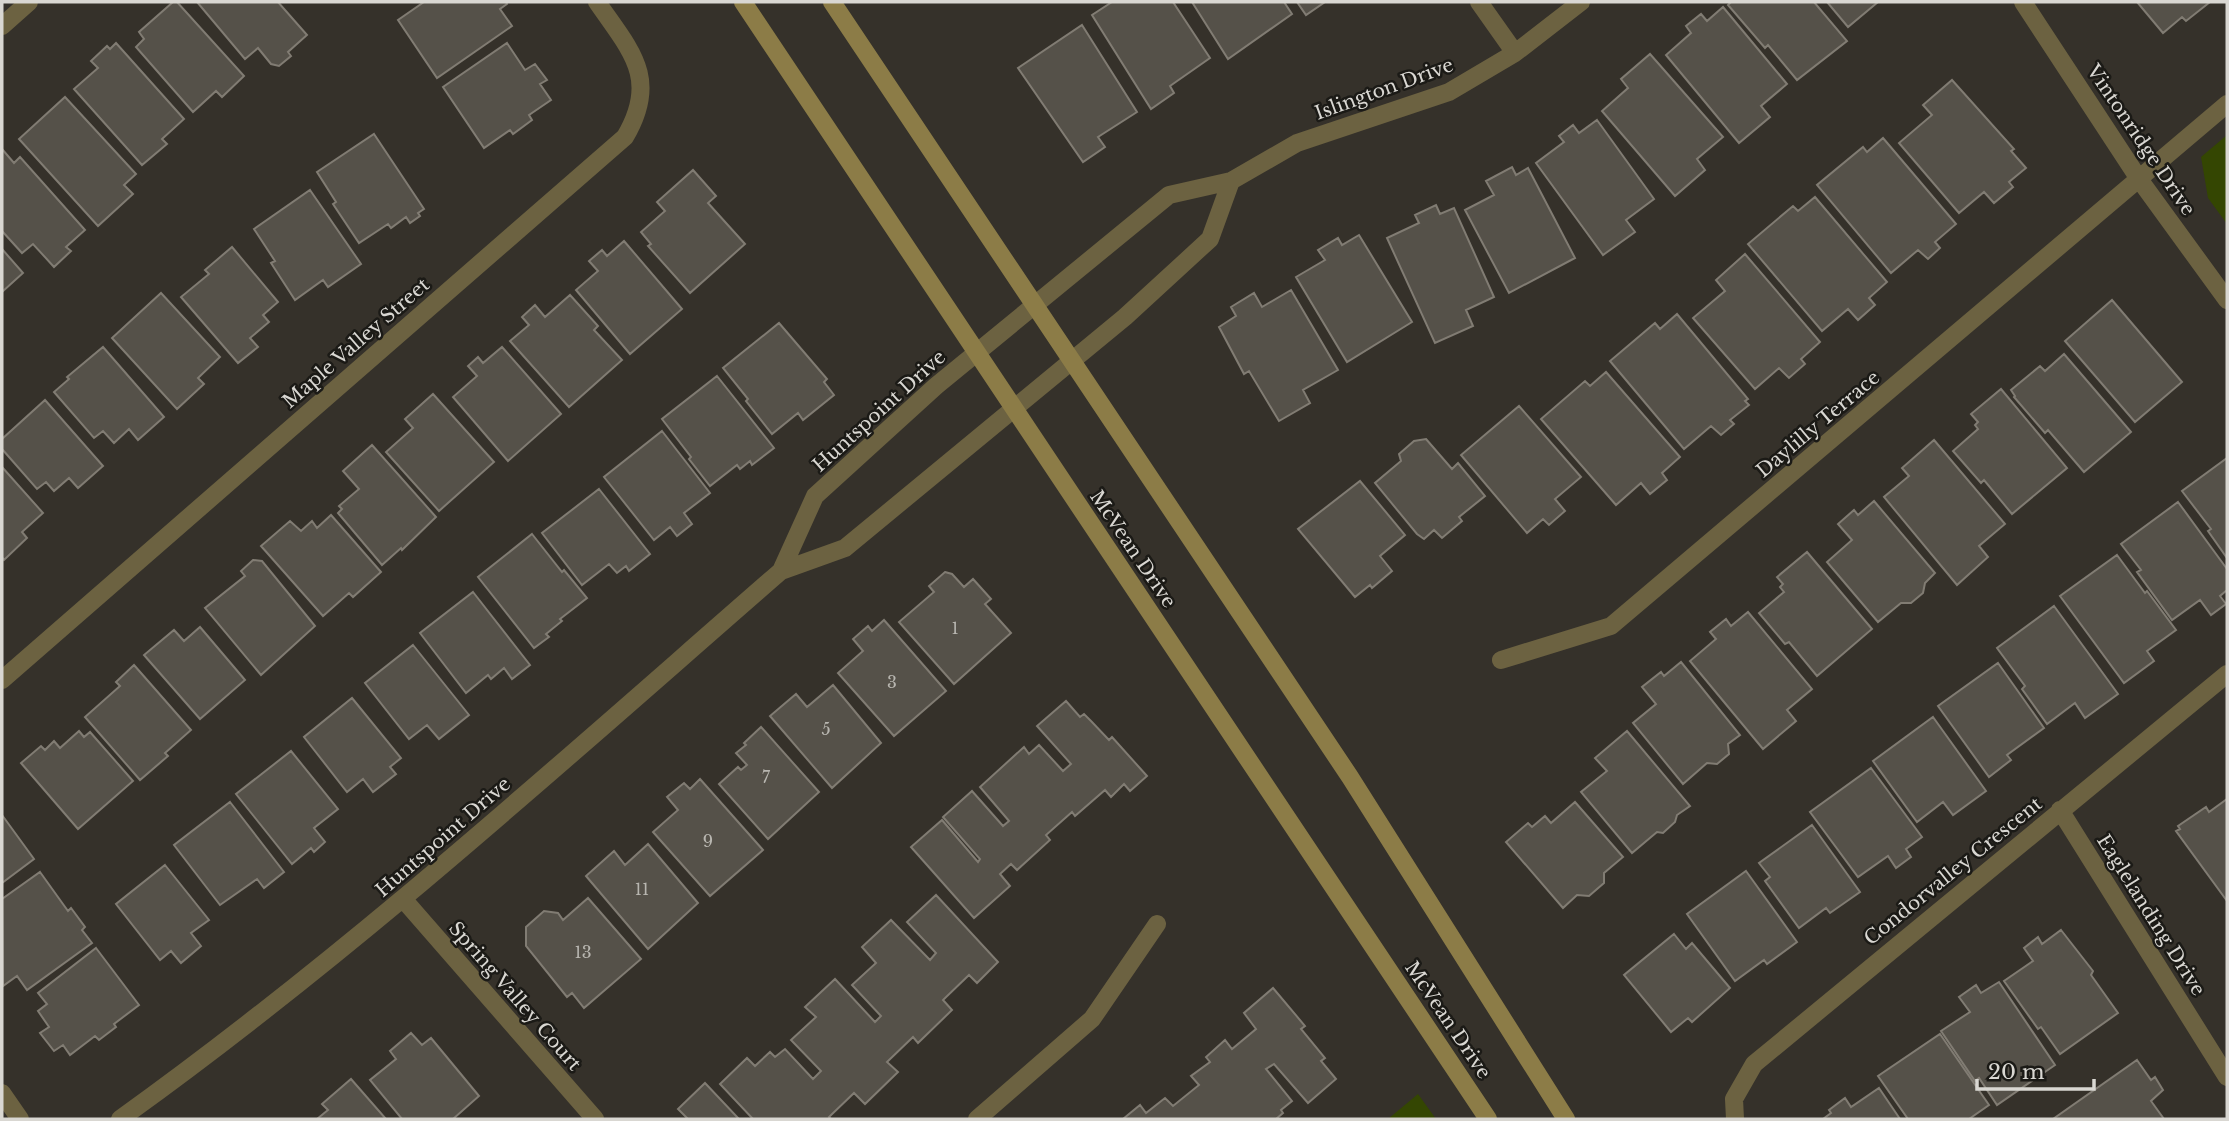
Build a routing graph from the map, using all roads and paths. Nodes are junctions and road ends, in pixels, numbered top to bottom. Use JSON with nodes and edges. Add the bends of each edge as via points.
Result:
{"nodes":[{"id":1,"x":29,"y":2,"type":"edge"},
{"id":2,"x":597,"y":2,"type":"edge"},
{"id":3,"x":743,"y":2,"type":"edge"},
{"id":4,"x":832,"y":2,"type":"edge"},
{"id":5,"x":1479,"y":2,"type":"edge"},
{"id":6,"x":1581,"y":2,"type":"edge"},
{"id":7,"x":2023,"y":2,"type":"edge"},
{"id":8,"x":2,"y":26,"type":"edge"},
{"id":9,"x":1515,"y":53,"type":"junction"},
{"id":10,"x":2227,"y":104,"type":"edge"},
{"id":11,"x":2139,"y":179,"type":"junction"},
{"id":12,"x":1231,"y":181,"type":"junction"},
{"id":13,"x":2227,"y":300,"type":"edge"},
{"id":14,"x":1035,"y":305,"type":"junction"},
{"id":15,"x":977,"y":353,"type":"junction"},
{"id":16,"x":1073,"y":360,"type":"junction"},
{"id":17,"x":1014,"y":408,"type":"junction"},
{"id":18,"x":781,"y":571,"type":"junction"},
{"id":19,"x":1501,"y":660,"type":"dead end"},
{"id":20,"x":2227,"y":674,"type":"edge"},
{"id":21,"x":2,"y":680,"type":"edge"},
{"id":22,"x":2060,"y":810,"type":"junction"},
{"id":23,"x":404,"y":900,"type":"junction"},
{"id":24,"x":1157,"y":924,"type":"dead end"},
{"id":25,"x":2227,"y":1077,"type":"edge"},
{"id":26,"x":2,"y":1093,"type":"edge"},
{"id":27,"x":20,"y":1119,"type":"edge"},
{"id":28,"x":120,"y":1119,"type":"edge"},
{"id":29,"x":595,"y":1119,"type":"edge"},
{"id":30,"x":977,"y":1119,"type":"edge"},
{"id":31,"x":1488,"y":1119,"type":"edge"},
{"id":32,"x":1566,"y":1119,"type":"edge"},
{"id":33,"x":1735,"y":1119,"type":"edge"}],
"edges":[{"from":1,"to":8,"type":"street"},
{"from":2,"to":21,"type":"street","name":"Maple Valley Street","via":[[633,54],[640,74],[637,116],[625,137]]},
{"from":3,"to":15,"type":"main road","name":"McVean Drive"},
{"from":4,"to":14,"type":"main road"},
{"from":5,"to":9,"type":"street"},
{"from":6,"to":9,"type":"street","name":"Islington Drive"},
{"from":7,"to":11,"type":"street","name":"Vintonridge Drive"},
{"from":9,"to":12,"type":"street","name":"Islington Drive","via":[[1450,92],[1297,144]]},
{"from":10,"to":11,"type":"street","name":"Daylilly Terrace"},
{"from":11,"to":13,"type":"street","name":"Vintonridge Drive"},
{"from":11,"to":19,"type":"street","name":"Daylilly Terrace","via":[[1611,626]]},
{"from":12,"to":14,"type":"street","name":"Islington Drive","via":[[1170,195]]},
{"from":12,"to":16,"type":"street","via":[[1210,239]]},
{"from":14,"to":15,"type":"street","name":"Huntspoint Drive"},
{"from":14,"to":16,"type":"main road"},
{"from":15,"to":17,"type":"main road","name":"McVean Drive"},
{"from":15,"to":18,"type":"street","name":"Huntspoint Drive","via":[[815,496]]},
{"from":16,"to":17,"type":"street","name":"Huntspoint Drive"},
{"from":16,"to":32,"type":"main road","via":[[1350,777]]},
{"from":17,"to":18,"type":"street","name":"Huntspoint Drive","via":[[845,548]]},
{"from":17,"to":31,"type":"main road","name":"McVean Drive"},
{"from":18,"to":23,"type":"street","name":"Huntspoint Drive"},
{"from":20,"to":22,"type":"street","name":"Condorvalley Crescent"},
{"from":22,"to":25,"type":"street","name":"Eaglelanding Drive"},
{"from":22,"to":33,"type":"street","name":"Condorvalley Crescent","via":[[1754,1064],[1734,1099]]},
{"from":23,"to":28,"type":"street","name":"Huntspoint Drive","via":[[215,1051]]},
{"from":23,"to":29,"type":"street","name":"Spring Valley Court"},
{"from":24,"to":30,"type":"street","via":[[1092,1019]]},
{"from":26,"to":27,"type":"street"}]}
